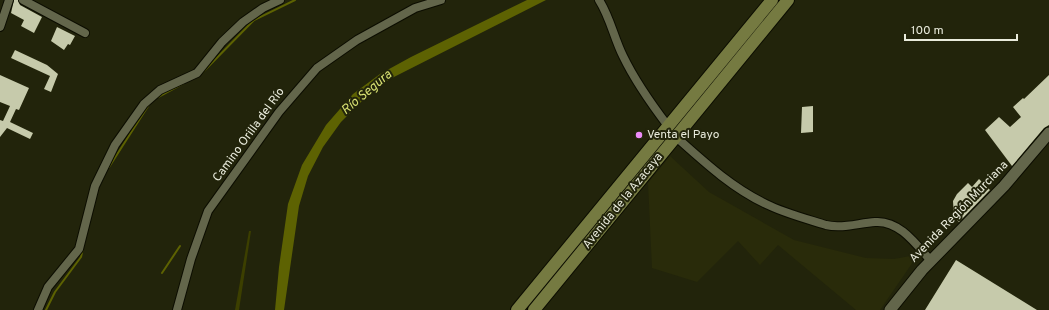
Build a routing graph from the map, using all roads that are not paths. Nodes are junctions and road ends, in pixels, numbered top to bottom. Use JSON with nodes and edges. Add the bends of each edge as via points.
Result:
{"nodes":[{"id":1,"x":9,"y":0,"type":"edge"},
{"id":2,"x":280,"y":0,"type":"edge"},
{"id":3,"x":441,"y":0,"type":"edge"},
{"id":4,"x":599,"y":0,"type":"edge"},
{"id":5,"x":772,"y":0,"type":"edge"},
{"id":6,"x":788,"y":0,"type":"edge"},
{"id":7,"x":27,"y":1,"type":"edge"},
{"id":8,"x":0,"y":27,"type":"edge"},
{"id":9,"x":85,"y":33,"type":"dead end"},
{"id":10,"x":668,"y":126,"type":"junction"},
{"id":11,"x":1049,"y":133,"type":"edge"},
{"id":12,"x":676,"y":137,"type":"junction"},
{"id":13,"x":930,"y":260,"type":"junction"},
{"id":14,"x":38,"y":310,"type":"edge"},
{"id":15,"x":177,"y":310,"type":"edge"},
{"id":16,"x":518,"y":310,"type":"edge"},
{"id":17,"x":534,"y":310,"type":"edge"},
{"id":18,"x":890,"y":310,"type":"edge"}],
"edges":[{"from":1,"to":8,"type":"street"},
{"from":2,"to":14,"type":"street","via":[[243,22],[222,42],[197,73],[160,90],[144,104],[115,145],[95,186],[79,250],[48,287]]},
{"from":3,"to":15,"type":"street","name":"Camino Orilla del Río","via":[[415,8],[357,40],[317,68],[279,112],[208,211]]},
{"from":4,"to":10,"type":"street","via":[[623,56]]},
{"from":5,"to":10,"type":"main road","name":"Avenida de la Azacaya"},
{"from":6,"to":12,"type":"main road","name":"Avenida de la Azacaya"},
{"from":7,"to":9,"type":"street"},
{"from":10,"to":16,"type":"main road","name":"Avenida de la Azacaya"},
{"from":11,"to":13,"type":"main road","name":"Avenida Región Murciana","via":[[996,194]]},
{"from":12,"to":13,"type":"street","via":[[714,171],[766,204],[828,226],[875,222],[891,225],[908,236]]},
{"from":12,"to":17,"type":"main road","name":"Avenida de la Azacaya"},
{"from":13,"to":18,"type":"main road","name":"Avenida Región Murciana"}]}
